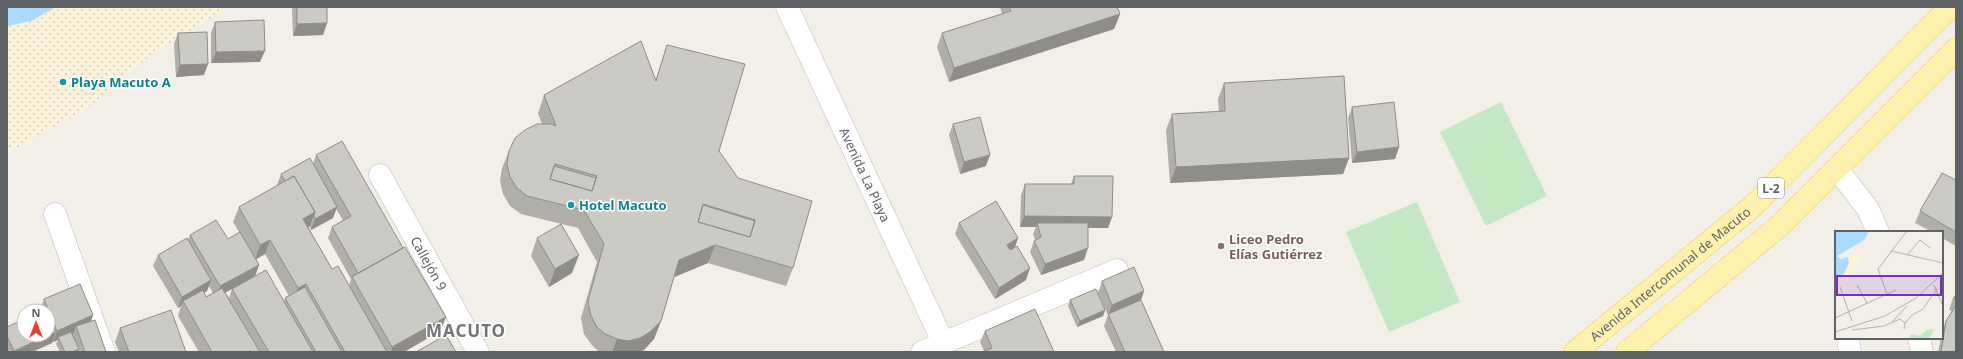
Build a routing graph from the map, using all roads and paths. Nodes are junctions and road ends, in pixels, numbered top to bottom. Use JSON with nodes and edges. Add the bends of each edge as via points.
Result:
{"nodes":[{"id":1,"x":787,"y":7,"type":"edge"},
{"id":2,"x":1950,"y":7,"type":"edge"},
{"id":3,"x":1956,"y":49,"type":"edge"},
{"id":4,"x":1836,"y":170,"type":"junction"},
{"id":5,"x":380,"y":175,"type":"dead end"},
{"id":6,"x":55,"y":214,"type":"dead end"},
{"id":7,"x":1878,"y":231,"type":"edge"},
{"id":8,"x":1116,"y":270,"type":"dead end"},
{"id":9,"x":1848,"y":339,"type":"edge"},
{"id":10,"x":1919,"y":339,"type":"edge"},
{"id":11,"x":943,"y":342,"type":"junction"},
{"id":12,"x":104,"y":352,"type":"edge"},
{"id":13,"x":478,"y":352,"type":"edge"},
{"id":14,"x":922,"y":352,"type":"edge"},
{"id":15,"x":1576,"y":352,"type":"edge"},
{"id":16,"x":1627,"y":352,"type":"edge"},
{"id":17,"x":1850,"y":352,"type":"edge"},
{"id":18,"x":1922,"y":352,"type":"edge"}],
"edges":[{"from":1,"to":11,"type":"street","name":"Avenida La Playa"},
{"from":2,"to":15,"type":"main road","name":"Avenida Intercomunal de Macuto","number":"L-2","via":[[1753,206]]},
{"from":3,"to":4,"type":"main road","number":"L-2"},
{"from":4,"to":7,"type":"street","via":[[1868,209]]},
{"from":4,"to":16,"type":"main road","number":"L-2","via":[[1778,227]]},
{"from":5,"to":13,"type":"street","name":"Callejón 9"},
{"from":6,"to":12,"type":"street"},
{"from":8,"to":11,"type":"street"},
{"from":9,"to":17,"type":"street"},
{"from":10,"to":18,"type":"street"},
{"from":11,"to":14,"type":"street"}]}
